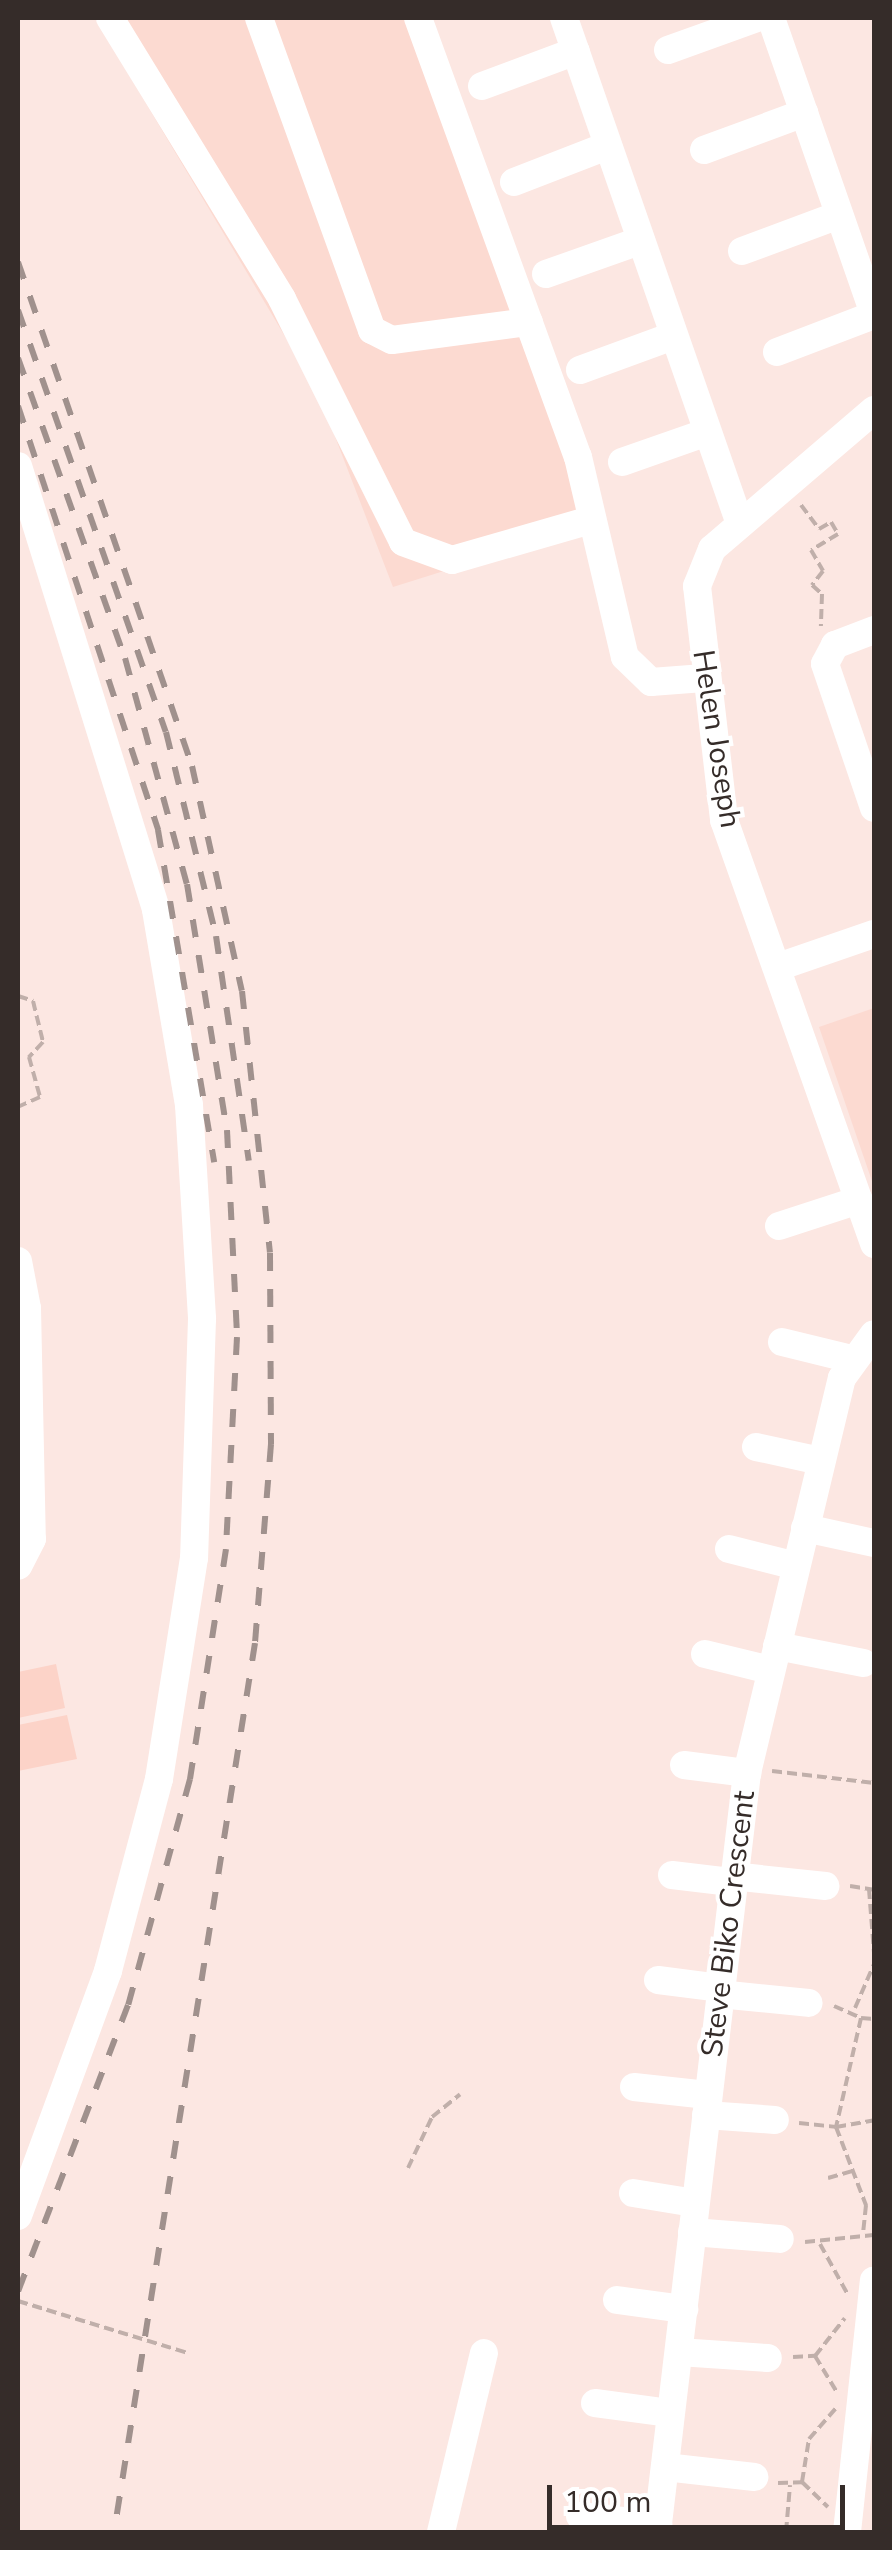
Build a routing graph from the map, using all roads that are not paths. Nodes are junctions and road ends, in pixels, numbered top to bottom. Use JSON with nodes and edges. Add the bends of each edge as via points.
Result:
{"nodes":[{"id":1,"x":110,"y":18,"type":"edge"},
{"id":2,"x":259,"y":18,"type":"edge"},
{"id":3,"x":418,"y":18,"type":"edge"},
{"id":4,"x":564,"y":18,"type":"edge"},
{"id":5,"x":756,"y":18,"type":"edge"},
{"id":6,"x":771,"y":18,"type":"edge"},
{"id":7,"x":668,"y":50,"type":"dead end"},
{"id":8,"x":576,"y":51,"type":"junction"},
{"id":9,"x":482,"y":86,"type":"dead end"},
{"id":10,"x":804,"y":113,"type":"junction"},
{"id":11,"x":606,"y":146,"type":"junction"},
{"id":12,"x":704,"y":150,"type":"dead end"},
{"id":13,"x":514,"y":182,"type":"dead end"},
{"id":14,"x":839,"y":215,"type":"junction"},
{"id":15,"x":639,"y":241,"type":"junction"},
{"id":16,"x":863,"y":245,"type":"edge"},
{"id":17,"x":742,"y":250,"type":"dead end"},
{"id":18,"x":546,"y":274,"type":"dead end"},
{"id":19,"x":874,"y":315,"type":"edge"},
{"id":20,"x":529,"y":322,"type":"junction"},
{"id":21,"x":670,"y":337,"type":"junction"},
{"id":22,"x":778,"y":352,"type":"dead end"},
{"id":23,"x":580,"y":370,"type":"dead end"},
{"id":24,"x":874,"y":410,"type":"edge"},
{"id":25,"x":702,"y":434,"type":"junction"},
{"id":26,"x":622,"y":462,"type":"dead end"},
{"id":27,"x":18,"y":466,"type":"edge"},
{"id":28,"x":590,"y":520,"type":"junction"},
{"id":29,"x":740,"y":524,"type":"junction"},
{"id":30,"x":874,"y":630,"type":"edge"},
{"id":31,"x":704,"y":678,"type":"junction"},
{"id":32,"x":874,"y":808,"type":"edge"},
{"id":33,"x":874,"y":934,"type":"edge"},
{"id":34,"x":778,"y":967,"type":"junction"},
{"id":35,"x":869,"y":1221,"type":"edge"},
{"id":36,"x":779,"y":1226,"type":"dead end"},
{"id":37,"x":18,"y":1261,"type":"edge"},
{"id":38,"x":874,"y":1334,"type":"edge"},
{"id":39,"x":782,"y":1342,"type":"dead end"},
{"id":40,"x":852,"y":1359,"type":"junction"},
{"id":41,"x":756,"y":1447,"type":"dead end"},
{"id":42,"x":821,"y":1461,"type":"junction"},
{"id":43,"x":804,"y":1528,"type":"junction"},
{"id":44,"x":874,"y":1544,"type":"edge"},
{"id":45,"x":729,"y":1549,"type":"dead end"},
{"id":46,"x":18,"y":1566,"type":"edge"},
{"id":47,"x":796,"y":1566,"type":"junction"},
{"id":48,"x":705,"y":1654,"type":"dead end"},
{"id":49,"x":774,"y":1658,"type":"junction"},
{"id":50,"x":863,"y":1663,"type":"dead end"},
{"id":51,"x":684,"y":1766,"type":"dead end"},
{"id":52,"x":748,"y":1773,"type":"junction"},
{"id":53,"x":672,"y":1875,"type":"dead end"},
{"id":54,"x":732,"y":1879,"type":"junction"},
{"id":55,"x":825,"y":1886,"type":"dead end"},
{"id":56,"x":658,"y":1980,"type":"dead end"},
{"id":57,"x":720,"y":1991,"type":"junction"},
{"id":58,"x":809,"y":2004,"type":"road end"},
{"id":59,"x":634,"y":2088,"type":"dead end"},
{"id":60,"x":707,"y":2105,"type":"junction"},
{"id":61,"x":775,"y":2120,"type":"road end"},
{"id":62,"x":633,"y":2193,"type":"dead end"},
{"id":63,"x":695,"y":2204,"type":"junction"},
{"id":64,"x":18,"y":2216,"type":"edge"},
{"id":65,"x":692,"y":2232,"type":"junction"},
{"id":66,"x":780,"y":2239,"type":"road end"},
{"id":67,"x":874,"y":2280,"type":"edge"},
{"id":68,"x":617,"y":2300,"type":"dead end"},
{"id":69,"x":684,"y":2309,"type":"junction"},
{"id":70,"x":678,"y":2352,"type":"junction"},
{"id":71,"x":484,"y":2353,"type":"dead end"},
{"id":72,"x":768,"y":2358,"type":"road end"},
{"id":73,"x":869,"y":2380,"type":"edge"},
{"id":74,"x":594,"y":2403,"type":"dead end"},
{"id":75,"x":670,"y":2413,"type":"junction"},
{"id":76,"x":665,"y":2467,"type":"junction"},
{"id":77,"x":754,"y":2477,"type":"road end"},
{"id":78,"x":580,"y":2516,"type":"dead end"},
{"id":79,"x":657,"y":2529,"type":"edge"},
{"id":80,"x":441,"y":2532,"type":"edge"},
{"id":81,"x":847,"y":2532,"type":"edge"}],
"edges":[{"from":1,"to":28,"type":"street","via":[[282,299],[403,542],[452,560]]},
{"from":2,"to":20,"type":"street","via":[[372,330],[392,340]]},
{"from":3,"to":20,"type":"street"},
{"from":4,"to":8,"type":"street"},
{"from":5,"to":7,"type":"street"},
{"from":6,"to":10,"type":"street"},
{"from":8,"to":9,"type":"street"},
{"from":8,"to":11,"type":"street"},
{"from":10,"to":12,"type":"street"},
{"from":10,"to":14,"type":"street"},
{"from":11,"to":13,"type":"street"},
{"from":11,"to":15,"type":"street"},
{"from":14,"to":16,"type":"street"},
{"from":14,"to":17,"type":"street"},
{"from":15,"to":18,"type":"street"},
{"from":15,"to":21,"type":"street"},
{"from":16,"to":19,"type":"street"},
{"from":19,"to":22,"type":"street"},
{"from":20,"to":28,"type":"street"},
{"from":21,"to":23,"type":"street"},
{"from":21,"to":25,"type":"street"},
{"from":24,"to":29,"type":"street","name":"Helen Joseph"},
{"from":25,"to":26,"type":"street"},
{"from":25,"to":29,"type":"street"},
{"from":27,"to":64,"type":"street","via":[[156,910],[190,1105],[202,1319],[194,1558],[162,1761],[108,1972]]},
{"from":28,"to":31,"type":"street","via":[[634,674]]},
{"from":29,"to":31,"type":"street","name":"Helen Joseph","via":[[698,570]]},
{"from":30,"to":32,"type":"street","via":[[835,646],[825,677]]},
{"from":31,"to":34,"type":"street","name":"Helen Joseph","via":[[724,820]]},
{"from":33,"to":34,"type":"street"},
{"from":34,"to":35,"type":"street","name":"Helen Joseph"},
{"from":35,"to":36,"type":"street"},
{"from":37,"to":46,"type":"street","via":[[27,1308],[32,1539]]},
{"from":38,"to":40,"type":"street","name":"Steve Biko Crescent"},
{"from":39,"to":40,"type":"street"},
{"from":40,"to":42,"type":"street","name":"Steve Biko Crescent"},
{"from":41,"to":42,"type":"street"},
{"from":42,"to":43,"type":"street","name":"Steve Biko Crescent"},
{"from":43,"to":44,"type":"street"},
{"from":43,"to":47,"type":"street","name":"Steve Biko Crescent"},
{"from":45,"to":47,"type":"street"},
{"from":47,"to":49,"type":"street","name":"Steve Biko Crescent"},
{"from":48,"to":49,"type":"street"},
{"from":49,"to":50,"type":"street"},
{"from":49,"to":52,"type":"street","name":"Steve Biko Crescent"},
{"from":51,"to":52,"type":"street"},
{"from":52,"to":54,"type":"street","name":"Steve Biko Crescent"},
{"from":53,"to":54,"type":"street"},
{"from":54,"to":55,"type":"street"},
{"from":54,"to":57,"type":"street","name":"Steve Biko Crescent"},
{"from":56,"to":57,"type":"street"},
{"from":57,"to":58,"type":"street"},
{"from":57,"to":60,"type":"street","name":"Steve Biko Crescent"},
{"from":59,"to":60,"type":"street"},
{"from":60,"to":61,"type":"street"},
{"from":60,"to":63,"type":"street","name":"Steve Biko Crescent"},
{"from":62,"to":63,"type":"street"},
{"from":63,"to":65,"type":"street","name":"Steve Biko Crescent"},
{"from":65,"to":66,"type":"street"},
{"from":65,"to":69,"type":"street","name":"Steve Biko Crescent"},
{"from":67,"to":73,"type":"street"},
{"from":68,"to":69,"type":"street"},
{"from":69,"to":70,"type":"street","name":"Steve Biko Crescent"},
{"from":70,"to":72,"type":"street"},
{"from":70,"to":75,"type":"street","name":"Steve Biko Crescent"},
{"from":71,"to":80,"type":"street"},
{"from":73,"to":81,"type":"street"},
{"from":74,"to":75,"type":"street"},
{"from":75,"to":76,"type":"street","name":"Steve Biko Crescent"},
{"from":76,"to":77,"type":"street"},
{"from":76,"to":79,"type":"street","name":"Steve Biko Crescent"},
{"from":78,"to":79,"type":"street"}]}
